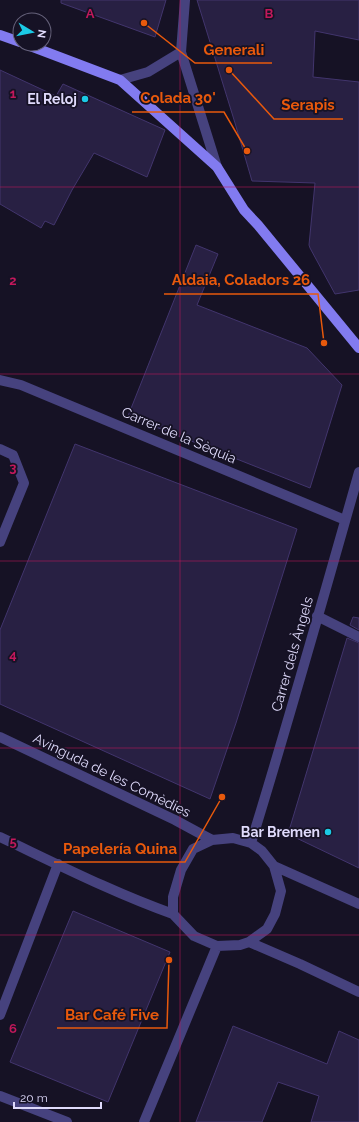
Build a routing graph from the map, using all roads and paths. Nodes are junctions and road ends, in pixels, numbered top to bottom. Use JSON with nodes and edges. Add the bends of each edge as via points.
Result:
{"nodes":[{"id":1,"x":185,"y":0,"type":"edge"},
{"id":2,"x":0,"y":34,"type":"edge"},
{"id":3,"x":12,"y":39,"type":"edge"},
{"id":4,"x":46,"y":52,"type":"edge"},
{"id":5,"x":181,"y":52,"type":"junction"},
{"id":6,"x":120,"y":80,"type":"junction"},
{"id":7,"x":217,"y":168,"type":"junction"},
{"id":8,"x":359,"y":348,"type":"edge"},
{"id":9,"x":0,"y":380,"type":"edge"},
{"id":10,"x":0,"y":449,"type":"edge"},
{"id":11,"x":359,"y":472,"type":"edge"},
{"id":12,"x":345,"y":520,"type":"junction"},
{"id":13,"x":0,"y":542,"type":"edge"},
{"id":14,"x":317,"y":616,"type":"junction"},
{"id":15,"x":359,"y":637,"type":"edge"},
{"id":16,"x":0,"y":737,"type":"edge"},
{"id":17,"x":0,"y":837,"type":"edge"},
{"id":18,"x":212,"y":840,"type":"junction"},
{"id":19,"x":251,"y":843,"type":"junction"},
{"id":20,"x":58,"y":864,"type":"junction"},
{"id":21,"x":274,"y":866,"type":"junction"},
{"id":22,"x":359,"y":904,"type":"edge"},
{"id":23,"x":174,"y":914,"type":"junction"},
{"id":24,"x":249,"y":942,"type":"junction"},
{"id":25,"x":217,"y":946,"type":"junction"},
{"id":26,"x":359,"y":992,"type":"edge"},
{"id":27,"x":0,"y":1015,"type":"edge"},
{"id":28,"x":0,"y":1096,"type":"edge"},
{"id":29,"x":68,"y":1122,"type":"edge"},
{"id":30,"x":144,"y":1122,"type":"edge"}],
"edges":[{"from":1,"to":5,"type":"street"},
{"from":2,"to":3,"type":"street"},
{"from":4,"to":6,"type":"street"},
{"from":5,"to":6,"type":"street","via":[[148,72]]},
{"from":5,"to":7,"type":"street"},
{"from":6,"to":7,"type":"street"},
{"from":7,"to":8,"type":"street","via":[[244,210]]},
{"from":9,"to":12,"type":"street","name":"Carrer de la Sèquia","via":[[21,385]]},
{"from":10,"to":13,"type":"street","via":[[13,456],[24,483]]},
{"from":11,"to":12,"type":"street","name":"Carrer dels Àngels"},
{"from":12,"to":14,"type":"street","name":"Carrer dels Àngels"},
{"from":14,"to":15,"type":"street"},
{"from":14,"to":19,"type":"street","name":"Carrer dels Àngels"},
{"from":16,"to":18,"type":"street","name":"Avinguda de les Comèdies"},
{"from":17,"to":20,"type":"street"},
{"from":18,"to":19,"type":"street","via":[[233,838]]},
{"from":18,"to":23,"type":"street","via":[[193,849],[181,870],[173,897]]},
{"from":19,"to":21,"type":"street","via":[[262,851]]},
{"from":20,"to":23,"type":"street"},
{"from":20,"to":27,"type":"street"},
{"from":21,"to":22,"type":"street"},
{"from":21,"to":24,"type":"street","via":[[280,891],[275,914],[267,929]]},
{"from":23,"to":25,"type":"street","via":[[194,936]]},
{"from":24,"to":25,"type":"street"},
{"from":24,"to":26,"type":"street"},
{"from":25,"to":30,"type":"street"},
{"from":28,"to":29,"type":"street"}]}
